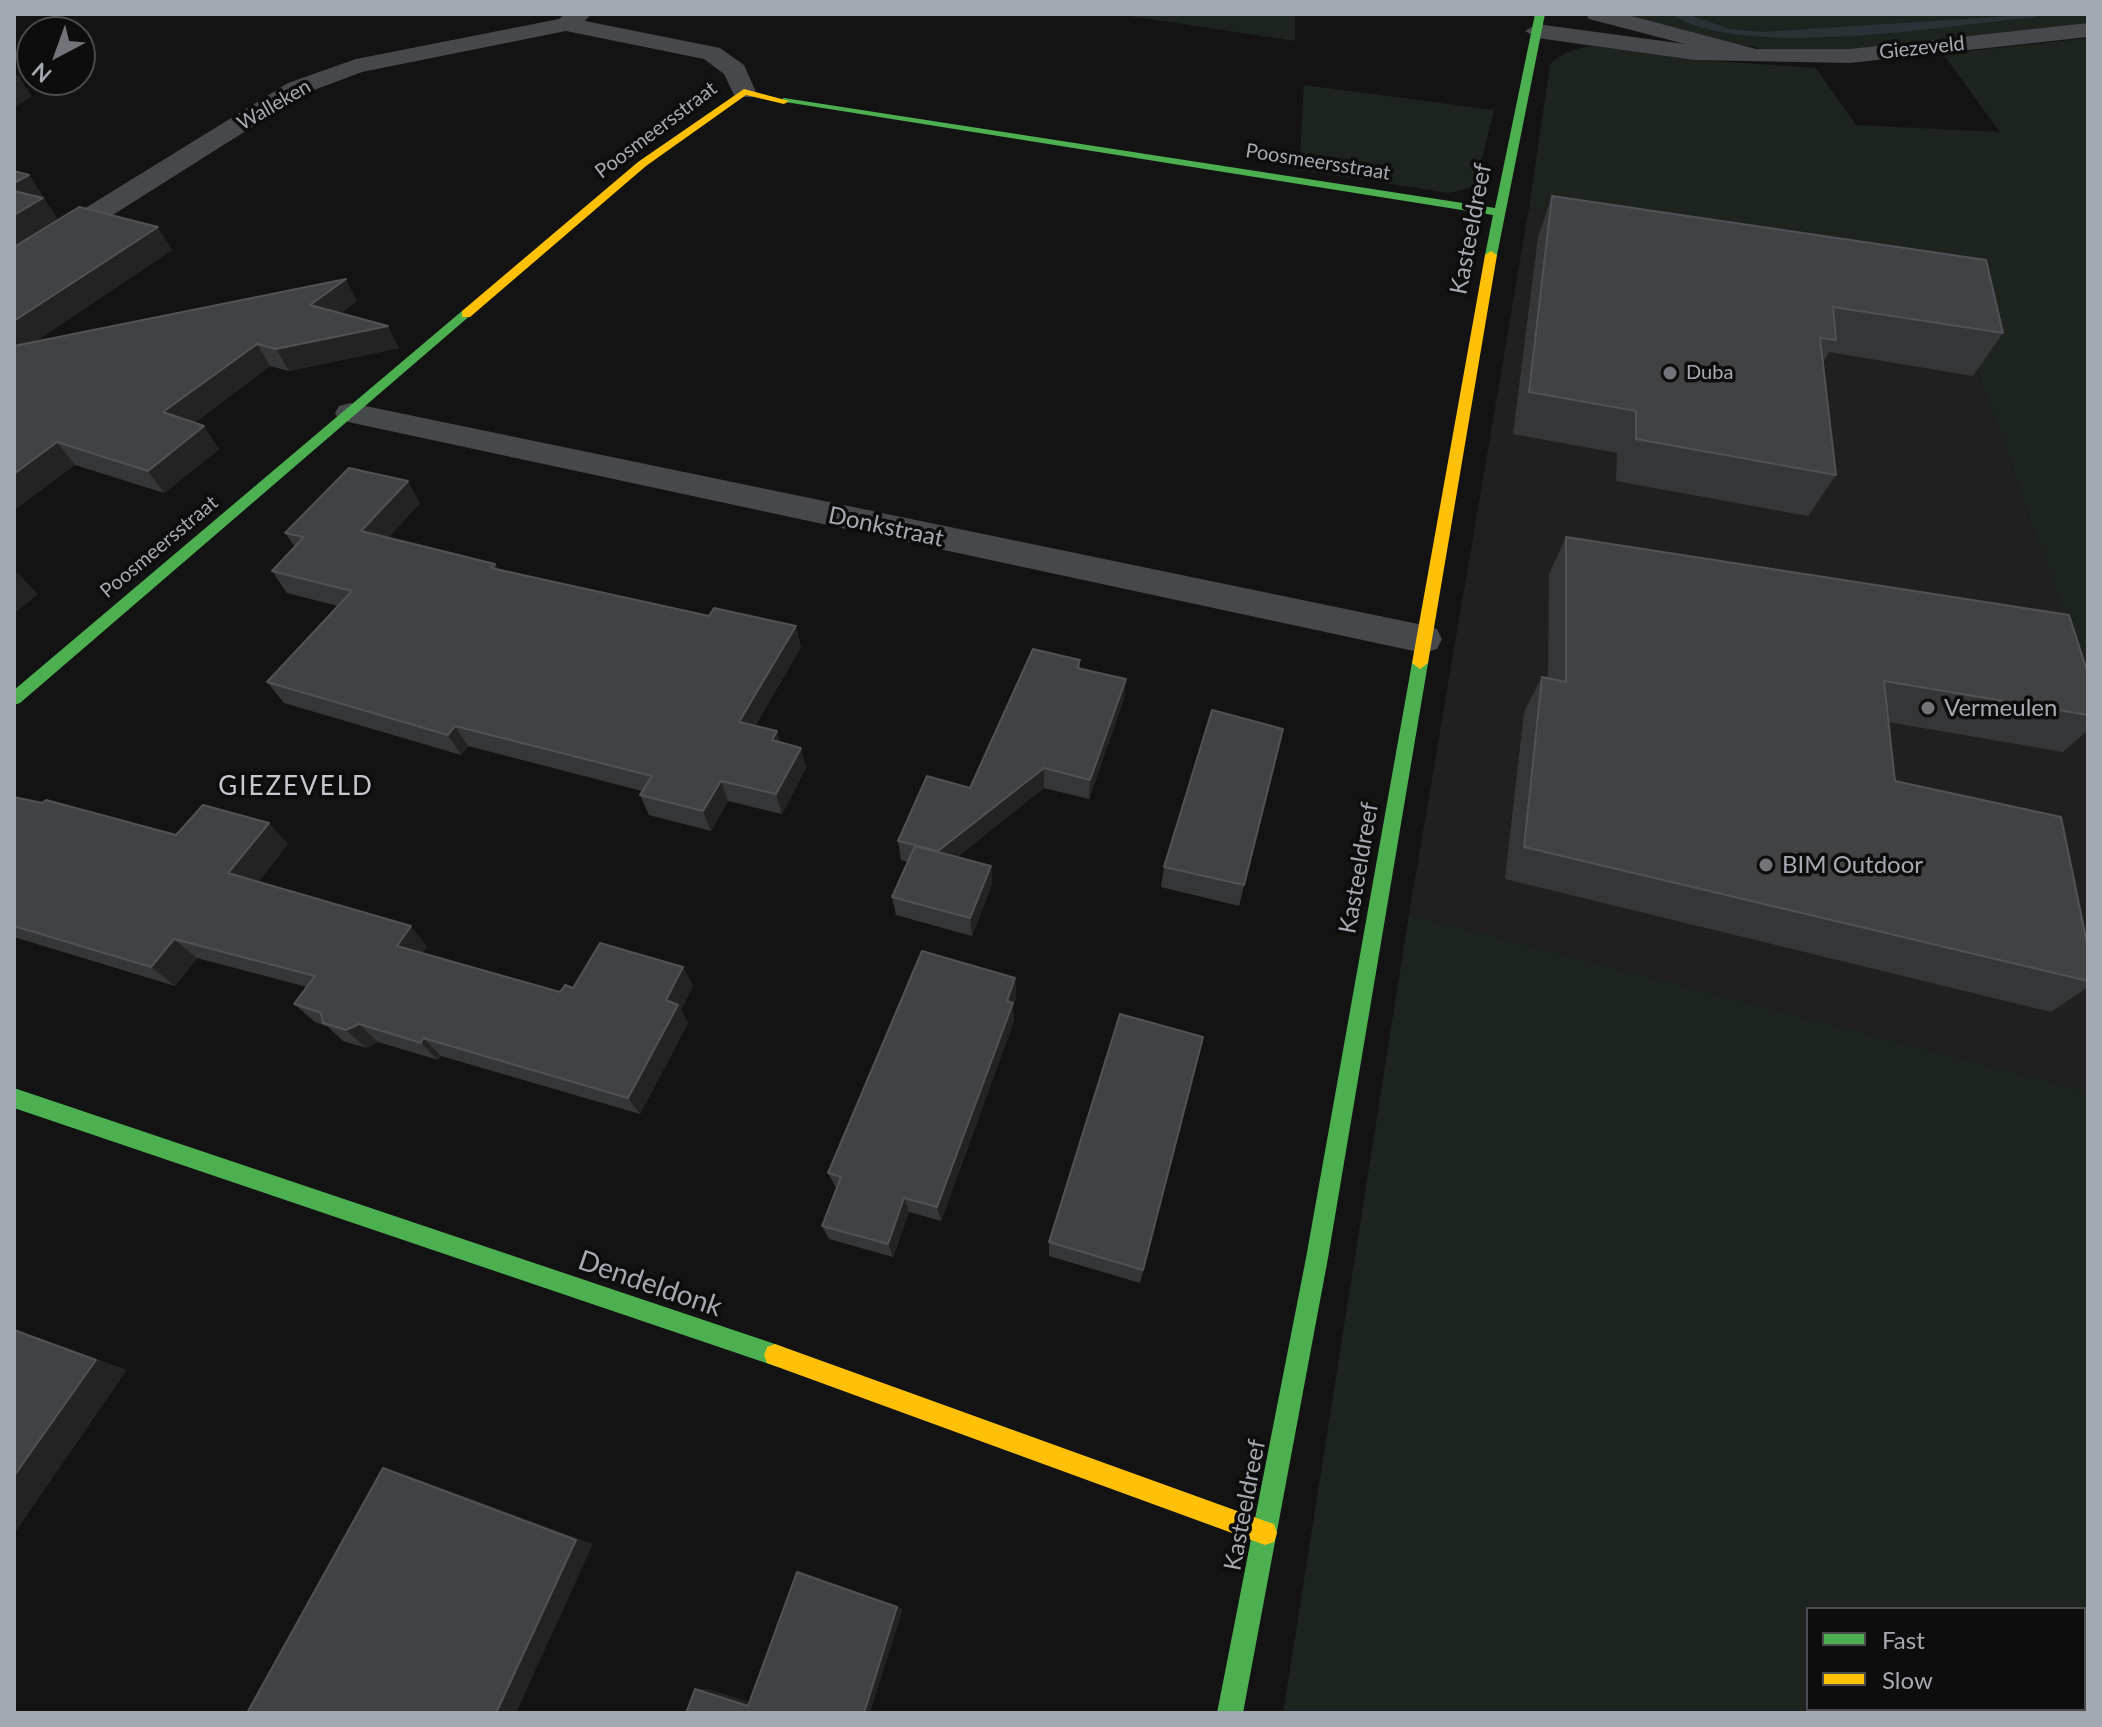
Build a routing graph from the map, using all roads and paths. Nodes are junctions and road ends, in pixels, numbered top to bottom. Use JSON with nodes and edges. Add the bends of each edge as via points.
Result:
{"nodes":[{"id":1,"x":1597,"y":14,"type":"edge"},
{"id":2,"x":573,"y":19,"type":"edge"},
{"id":3,"x":1538,"y":22,"type":"edge"},
{"id":4,"x":2088,"y":30,"type":"edge"},
{"id":5,"x":1756,"y":56,"type":"junction"},
{"id":6,"x":744,"y":92,"type":"junction"},
{"id":7,"x":1498,"y":212,"type":"junction"},
{"id":8,"x":14,"y":265,"type":"edge"},
{"id":9,"x":351,"y":413,"type":"junction"},
{"id":10,"x":1423,"y":639,"type":"junction"},
{"id":11,"x":14,"y":699,"type":"edge"},
{"id":12,"x":14,"y":1098,"type":"edge"},
{"id":13,"x":1265,"y":1533,"type":"junction"},
{"id":14,"x":1230,"y":1713,"type":"edge"}],
"edges":[{"from":1,"to":5,"type":"street","name":"Giezeveld"},
{"from":2,"to":6,"type":"street","name":"Walleken","via":[[712,53],[735,70]]},
{"from":2,"to":8,"type":"street","name":"Walleken","via":[[356,66],[297,88]]},
{"from":3,"to":5,"type":"street","name":"Giezeveld","via":[[1695,53]]},
{"from":3,"to":7,"type":"street","name":"Kasteeldreef"},
{"from":4,"to":5,"type":"street","name":"Giezeveld","via":[[1850,56]]},
{"from":6,"to":7,"type":"street","name":"Poosmeersstraat"},
{"from":6,"to":9,"type":"street","name":"Poosmeersstraat","via":[[642,164]]},
{"from":7,"to":10,"type":"street","name":"Kasteeldreef"},
{"from":9,"to":10,"type":"street","name":"Donkstraat"},
{"from":9,"to":11,"type":"street","name":"Poosmeersstraat"},
{"from":10,"to":13,"type":"street","name":"Kasteeldreef"},
{"from":12,"to":13,"type":"street","name":"Dendeldonk","via":[[839,1377]]},
{"from":13,"to":14,"type":"street","name":"Kasteeldreef"}]}
